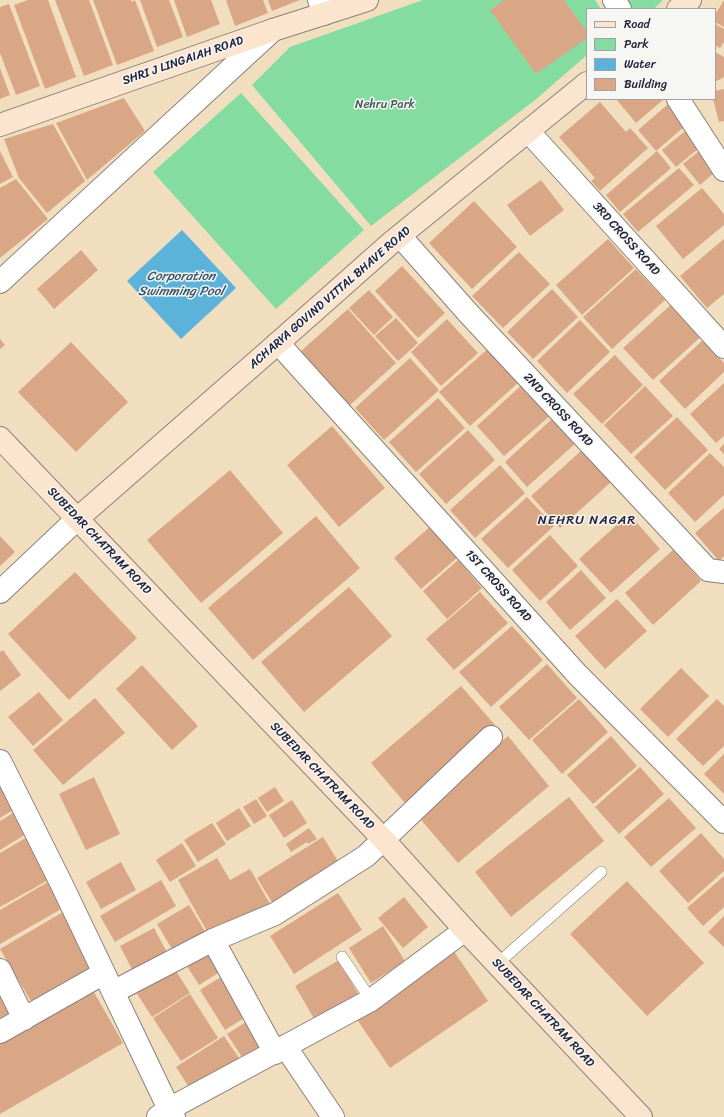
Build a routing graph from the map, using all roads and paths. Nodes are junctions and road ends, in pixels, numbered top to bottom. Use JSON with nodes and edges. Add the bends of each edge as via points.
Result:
{"nodes":[{"id":1,"x":367,"y":0,"type":"edge"},
{"id":2,"x":690,"y":0,"type":"edge"},
{"id":3,"x":321,"y":7,"type":"edge"},
{"id":4,"x":679,"y":8,"type":"edge"},
{"id":5,"x":273,"y":30,"type":"junction"},
{"id":6,"x":586,"y":84,"type":"edge"},
{"id":7,"x":679,"y":100,"type":"edge"},
{"id":8,"x":0,"y":126,"type":"edge"},
{"id":9,"x":528,"y":131,"type":"junction"},
{"id":10,"x":724,"y":170,"type":"edge"},
{"id":11,"x":400,"y":236,"type":"junction"},
{"id":12,"x":0,"y":282,"type":"edge"},
{"id":13,"x":278,"y":343,"type":"junction"},
{"id":14,"x":724,"y":347,"type":"edge"},
{"id":15,"x":0,"y":438,"type":"edge"},
{"id":16,"x":77,"y":519,"type":"junction"},
{"id":17,"x":724,"y":572,"type":"edge"},
{"id":18,"x":0,"y":592,"type":"edge"},
{"id":19,"x":491,"y":737,"type":"dead end"},
{"id":20,"x":0,"y":761,"type":"edge"},
{"id":21,"x":724,"y":822,"type":"edge"},
{"id":22,"x":383,"y":839,"type":"junction"},
{"id":23,"x":601,"y":872,"type":"dead end"},
{"id":24,"x":465,"y":930,"type":"junction"},
{"id":25,"x":213,"y":940,"type":"junction"},
{"id":26,"x":342,"y":957,"type":"dead end"},
{"id":27,"x":497,"y":964,"type":"junction"},
{"id":28,"x":0,"y":970,"type":"edge"},
{"id":29,"x":108,"y":982,"type":"junction"},
{"id":30,"x":371,"y":1000,"type":"junction"},
{"id":31,"x":24,"y":1018,"type":"junction"},
{"id":32,"x":0,"y":1032,"type":"edge"},
{"id":33,"x":280,"y":1049,"type":"junction"},
{"id":34,"x":167,"y":1114,"type":"edge"},
{"id":35,"x":333,"y":1117,"type":"edge"},
{"id":36,"x":641,"y":1117,"type":"edge"}],
"edges":[{"from":1,"to":3,"type":"main road","name":"SHRI J LINGAIAH ROAD"},
{"from":2,"to":4,"type":"main road"},
{"from":3,"to":5,"type":"main road","name":"SHRI J LINGAIAH ROAD"},
{"from":5,"to":8,"type":"main road","name":"SHRI J LINGAIAH ROAD"},
{"from":5,"to":12,"type":"street"},
{"from":6,"to":9,"type":"main road","name":"ACHARYA GOVIND VITTAL BHAVE ROAD"},
{"from":7,"to":10,"type":"street"},
{"from":9,"to":11,"type":"main road","name":"ACHARYA GOVIND VITTAL BHAVE ROAD"},
{"from":9,"to":14,"type":"street","name":"3RD CROSS ROAD"},
{"from":11,"to":13,"type":"main road","name":"ACHARYA GOVIND VITTAL BHAVE ROAD"},
{"from":11,"to":17,"type":"street","name":"2ND CROSS ROAD","via":[[474,320],[708,570]]},
{"from":13,"to":16,"type":"main road","name":"ACHARYA GOVIND VITTAL BHAVE ROAD"},
{"from":13,"to":21,"type":"street","name":"1ST CROSS ROAD","via":[[577,674]]},
{"from":15,"to":16,"type":"main road","name":"SUBEDAR CHATRAM ROAD"},
{"from":16,"to":18,"type":"street"},
{"from":16,"to":22,"type":"main road","name":"SUBEDAR CHATRAM ROAD"},
{"from":19,"to":22,"type":"street"},
{"from":20,"to":29,"type":"street"},
{"from":22,"to":24,"type":"main road","name":"SUBEDAR CHATRAM ROAD"},
{"from":22,"to":25,"type":"street","via":[[366,856],[275,914]]},
{"from":23,"to":27,"type":"lane"},
{"from":24,"to":27,"type":"main road","name":"SUBEDAR CHATRAM ROAD"},
{"from":24,"to":30,"type":"street"},
{"from":25,"to":29,"type":"street"},
{"from":25,"to":33,"type":"street"},
{"from":26,"to":30,"type":"lane"},
{"from":27,"to":36,"type":"main road","name":"SUBEDAR CHATRAM ROAD"},
{"from":28,"to":31,"type":"street"},
{"from":29,"to":31,"type":"street"},
{"from":29,"to":34,"type":"street"},
{"from":30,"to":33,"type":"street"},
{"from":31,"to":32,"type":"street"},
{"from":33,"to":34,"type":"street"},
{"from":33,"to":35,"type":"street"}]}
